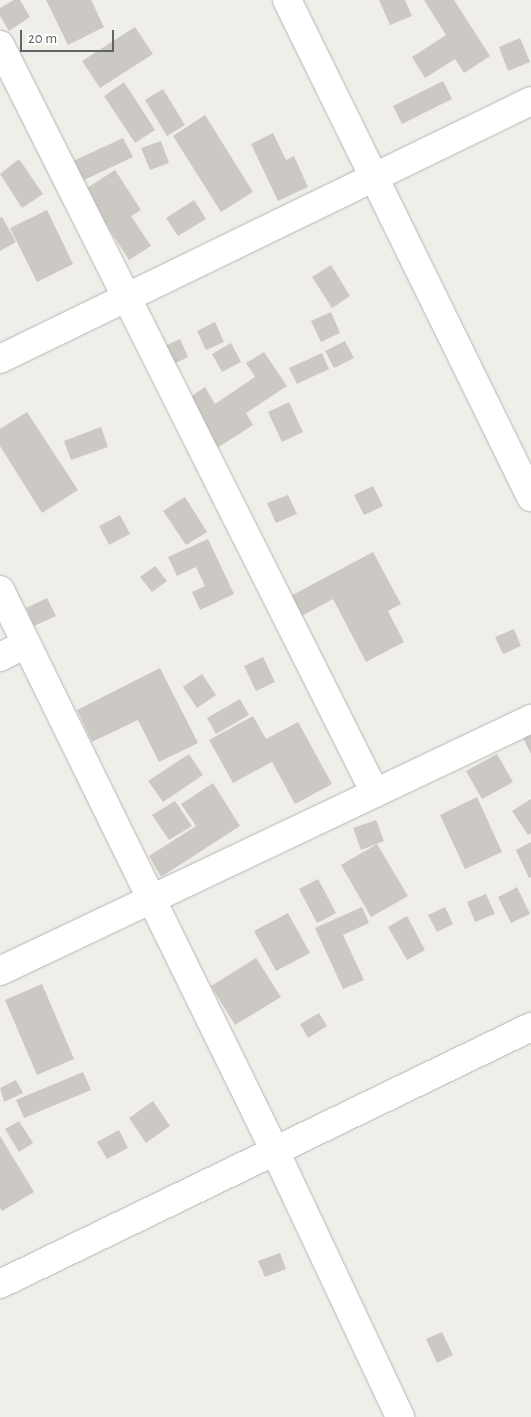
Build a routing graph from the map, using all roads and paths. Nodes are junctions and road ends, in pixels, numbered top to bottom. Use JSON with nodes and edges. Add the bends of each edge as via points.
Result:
{"nodes":[{"id":1,"x":287,"y":0,"type":"edge"},
{"id":2,"x":0,"y":45,"type":"edge"},
{"id":3,"x":531,"y":101,"type":"edge"},
{"id":4,"x":374,"y":177,"type":"junction"},
{"id":5,"x":127,"y":297,"type":"junction"},
{"id":6,"x":0,"y":359,"type":"edge"},
{"id":7,"x":531,"y":497,"type":"edge"},
{"id":8,"x":0,"y":590,"type":"edge"},
{"id":9,"x":26,"y":644,"type":"junction"},
{"id":10,"x":0,"y":657,"type":"edge"},
{"id":11,"x":531,"y":718,"type":"edge"},
{"id":12,"x":376,"y":792,"type":"junction"},
{"id":13,"x":152,"y":899,"type":"junction"},
{"id":14,"x":0,"y":971,"type":"edge"},
{"id":15,"x":531,"y":1027,"type":"edge"},
{"id":16,"x":275,"y":1151,"type":"junction"},
{"id":17,"x":0,"y":1284,"type":"edge"},
{"id":18,"x":400,"y":1417,"type":"edge"}],
"edges":[{"from":1,"to":4,"type":"street"},
{"from":2,"to":5,"type":"street"},
{"from":3,"to":4,"type":"street"},
{"from":4,"to":5,"type":"street"},
{"from":4,"to":7,"type":"street"},
{"from":5,"to":6,"type":"street"},
{"from":5,"to":12,"type":"street"},
{"from":8,"to":9,"type":"street"},
{"from":9,"to":10,"type":"street"},
{"from":9,"to":13,"type":"street"},
{"from":11,"to":12,"type":"street"},
{"from":12,"to":13,"type":"street"},
{"from":13,"to":14,"type":"street"},
{"from":13,"to":16,"type":"street"},
{"from":15,"to":16,"type":"street"},
{"from":16,"to":17,"type":"street"},
{"from":16,"to":18,"type":"street"}]}
